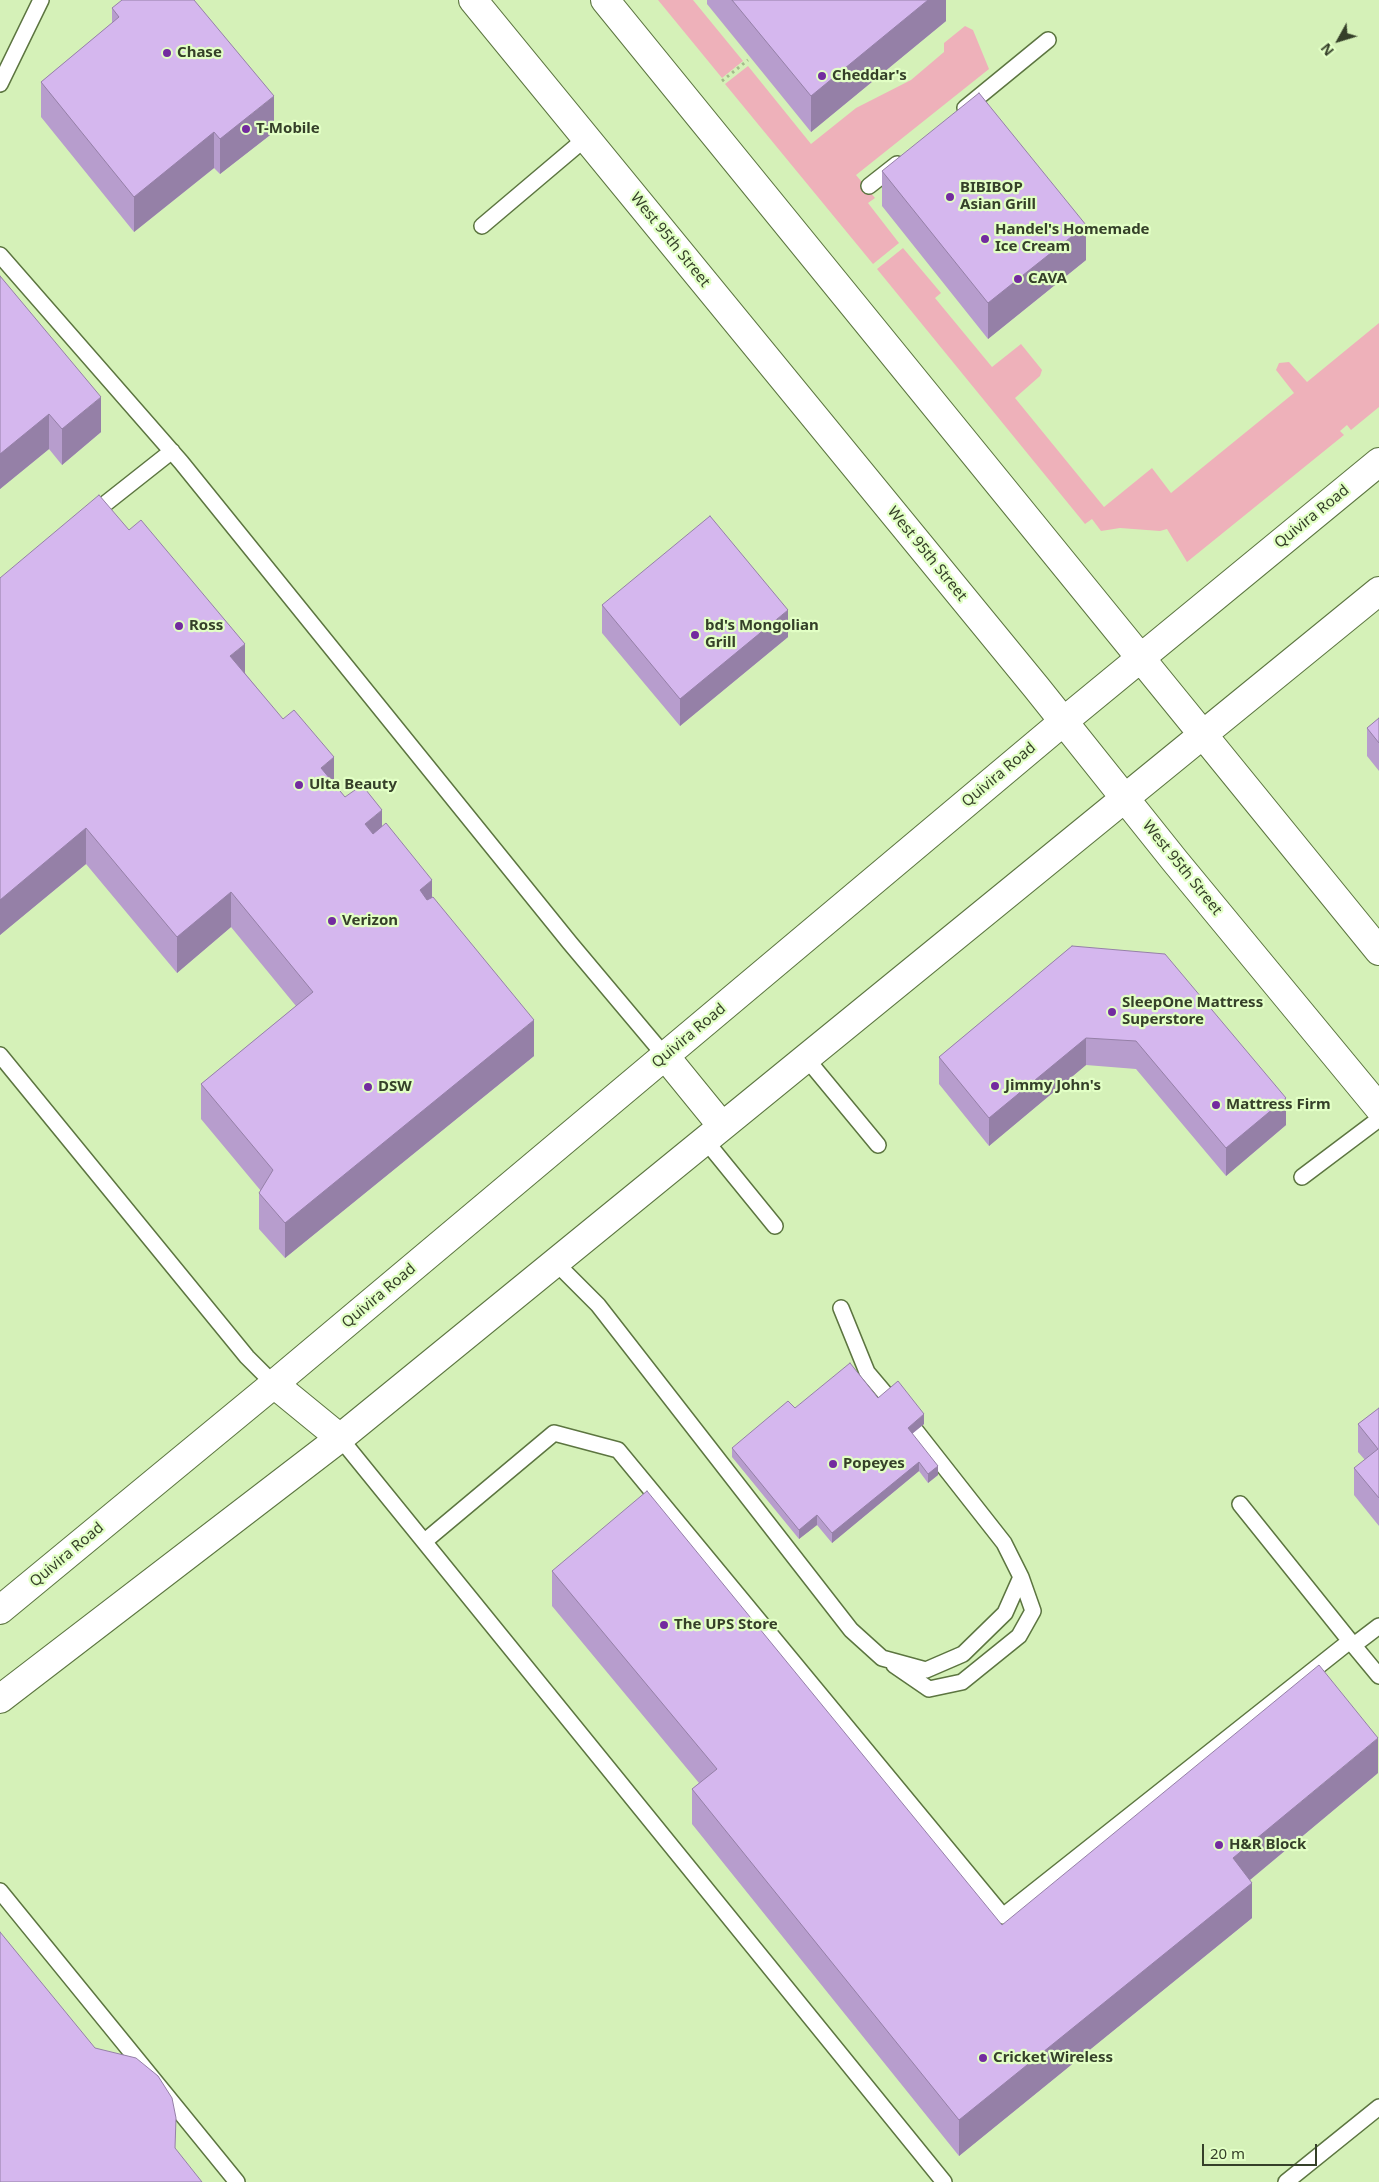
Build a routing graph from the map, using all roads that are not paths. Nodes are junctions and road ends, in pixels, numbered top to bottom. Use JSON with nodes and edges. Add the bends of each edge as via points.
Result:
{"nodes":[{"id":1,"x":41,"y":0,"type":"edge"},
{"id":2,"x":473,"y":0,"type":"edge"},
{"id":3,"x":605,"y":0,"type":"edge"},
{"id":4,"x":1048,"y":40,"type":"dead end"},
{"id":5,"x":0,"y":84,"type":"edge"},
{"id":6,"x":955,"y":116,"type":"edge"},
{"id":7,"x":586,"y":138,"type":"junction"},
{"id":8,"x":911,"y":152,"type":"edge"},
{"id":9,"x":869,"y":186,"type":"dead end"},
{"id":10,"x":482,"y":226,"type":"dead end"},
{"id":11,"x":0,"y":255,"type":"edge"},
{"id":12,"x":172,"y":451,"type":"junction"},
{"id":13,"x":1379,"y":462,"type":"edge"},
{"id":14,"x":78,"y":525,"type":"edge"},
{"id":15,"x":1379,"y":591,"type":"edge"},
{"id":16,"x":1140,"y":658,"type":"junction"},
{"id":17,"x":1064,"y":721,"type":"junction"},
{"id":18,"x":1203,"y":734,"type":"junction"},
{"id":19,"x":1124,"y":798,"type":"junction"},
{"id":20,"x":1379,"y":951,"type":"edge"},
{"id":21,"x":0,"y":1056,"type":"edge"},
{"id":22,"x":665,"y":1056,"type":"junction"},
{"id":23,"x":806,"y":1058,"type":"junction"},
{"id":24,"x":1379,"y":1108,"type":"edge"},
{"id":25,"x":1379,"y":1119,"type":"edge"},
{"id":26,"x":714,"y":1133,"type":"junction"},
{"id":27,"x":878,"y":1146,"type":"dead end"},
{"id":28,"x":1302,"y":1177,"type":"dead end"},
{"id":29,"x":775,"y":1226,"type":"dead end"},
{"id":30,"x":556,"y":1262,"type":"junction"},
{"id":31,"x":841,"y":1308,"type":"dead end"},
{"id":32,"x":274,"y":1384,"type":"junction"},
{"id":33,"x":889,"y":1398,"type":"edge"},
{"id":34,"x":916,"y":1431,"type":"edge"},
{"id":35,"x":340,"y":1438,"type":"junction"},
{"id":36,"x":1240,"y":1504,"type":"dead end"},
{"id":37,"x":425,"y":1540,"type":"junction"},
{"id":38,"x":1021,"y":1577,"type":"junction"},
{"id":39,"x":0,"y":1610,"type":"edge"},
{"id":40,"x":1379,"y":1626,"type":"edge"},
{"id":41,"x":1352,"y":1643,"type":"junction"},
{"id":42,"x":882,"y":1658,"type":"junction"},
{"id":43,"x":1379,"y":1676,"type":"edge"},
{"id":44,"x":0,"y":1699,"type":"edge"},
{"id":45,"x":0,"y":1891,"type":"edge"},
{"id":46,"x":1379,"y":2107,"type":"edge"},
{"id":47,"x":237,"y":2182,"type":"edge"},
{"id":48,"x":944,"y":2182,"type":"edge"},
{"id":49,"x":1286,"y":2182,"type":"edge"}],
"edges":[{"from":1,"to":5,"type":"lane"},
{"from":2,"to":7,"type":"main road","name":"West 95th Street"},
{"from":3,"to":16,"type":"main road"},
{"from":4,"to":6,"type":"lane"},
{"from":7,"to":10,"type":"lane"},
{"from":7,"to":17,"type":"main road","name":"West 95th Street"},
{"from":8,"to":9,"type":"lane"},
{"from":11,"to":12,"type":"lane"},
{"from":12,"to":14,"type":"lane"},
{"from":12,"to":22,"type":"lane"},
{"from":13,"to":16,"type":"main road","name":"Quivira Road"},
{"from":15,"to":18,"type":"main road"},
{"from":16,"to":17,"type":"main road","name":"Quivira Road"},
{"from":16,"to":18,"type":"main road"},
{"from":17,"to":19,"type":"main road","name":"West 95th Street"},
{"from":17,"to":22,"type":"main road","name":"Quivira Road"},
{"from":18,"to":19,"type":"main road"},
{"from":18,"to":20,"type":"main road"},
{"from":19,"to":23,"type":"main road"},
{"from":19,"to":24,"type":"main road","name":"West 95th Street"},
{"from":21,"to":32,"type":"lane","via":[[247,1357]]},
{"from":22,"to":26,"type":"main road"},
{"from":22,"to":32,"type":"main road","name":"Quivira Road"},
{"from":23,"to":26,"type":"main road"},
{"from":23,"to":27,"type":"lane"},
{"from":25,"to":28,"type":"lane"},
{"from":26,"to":29,"type":"lane"},
{"from":26,"to":30,"type":"main road"},
{"from":30,"to":35,"type":"main road"},
{"from":30,"to":42,"type":"lane","via":[[598,1305],[828,1603],[851,1630]]},
{"from":31,"to":33,"type":"lane","via":[[867,1372]]},
{"from":32,"to":35,"type":"main road"},
{"from":32,"to":39,"type":"main road","name":"Quivira Road"},
{"from":34,"to":38,"type":"lane","via":[[1004,1543]]},
{"from":35,"to":37,"type":"lane"},
{"from":35,"to":44,"type":"main road"},
{"from":36,"to":41,"type":"lane"},
{"from":37,"to":41,"type":"lane","via":[[554,1433],[618,1450],[1003,1916]]},
{"from":37,"to":48,"type":"lane"},
{"from":38,"to":42,"type":"lane","via":[[1005,1613],[963,1654],[926,1670]]},
{"from":38,"to":42,"type":"lane","via":[[1033,1611],[1019,1636],[962,1682],[929,1689]]},
{"from":40,"to":41,"type":"lane"},
{"from":41,"to":43,"type":"lane"},
{"from":45,"to":47,"type":"lane"},
{"from":46,"to":49,"type":"lane"}]}
